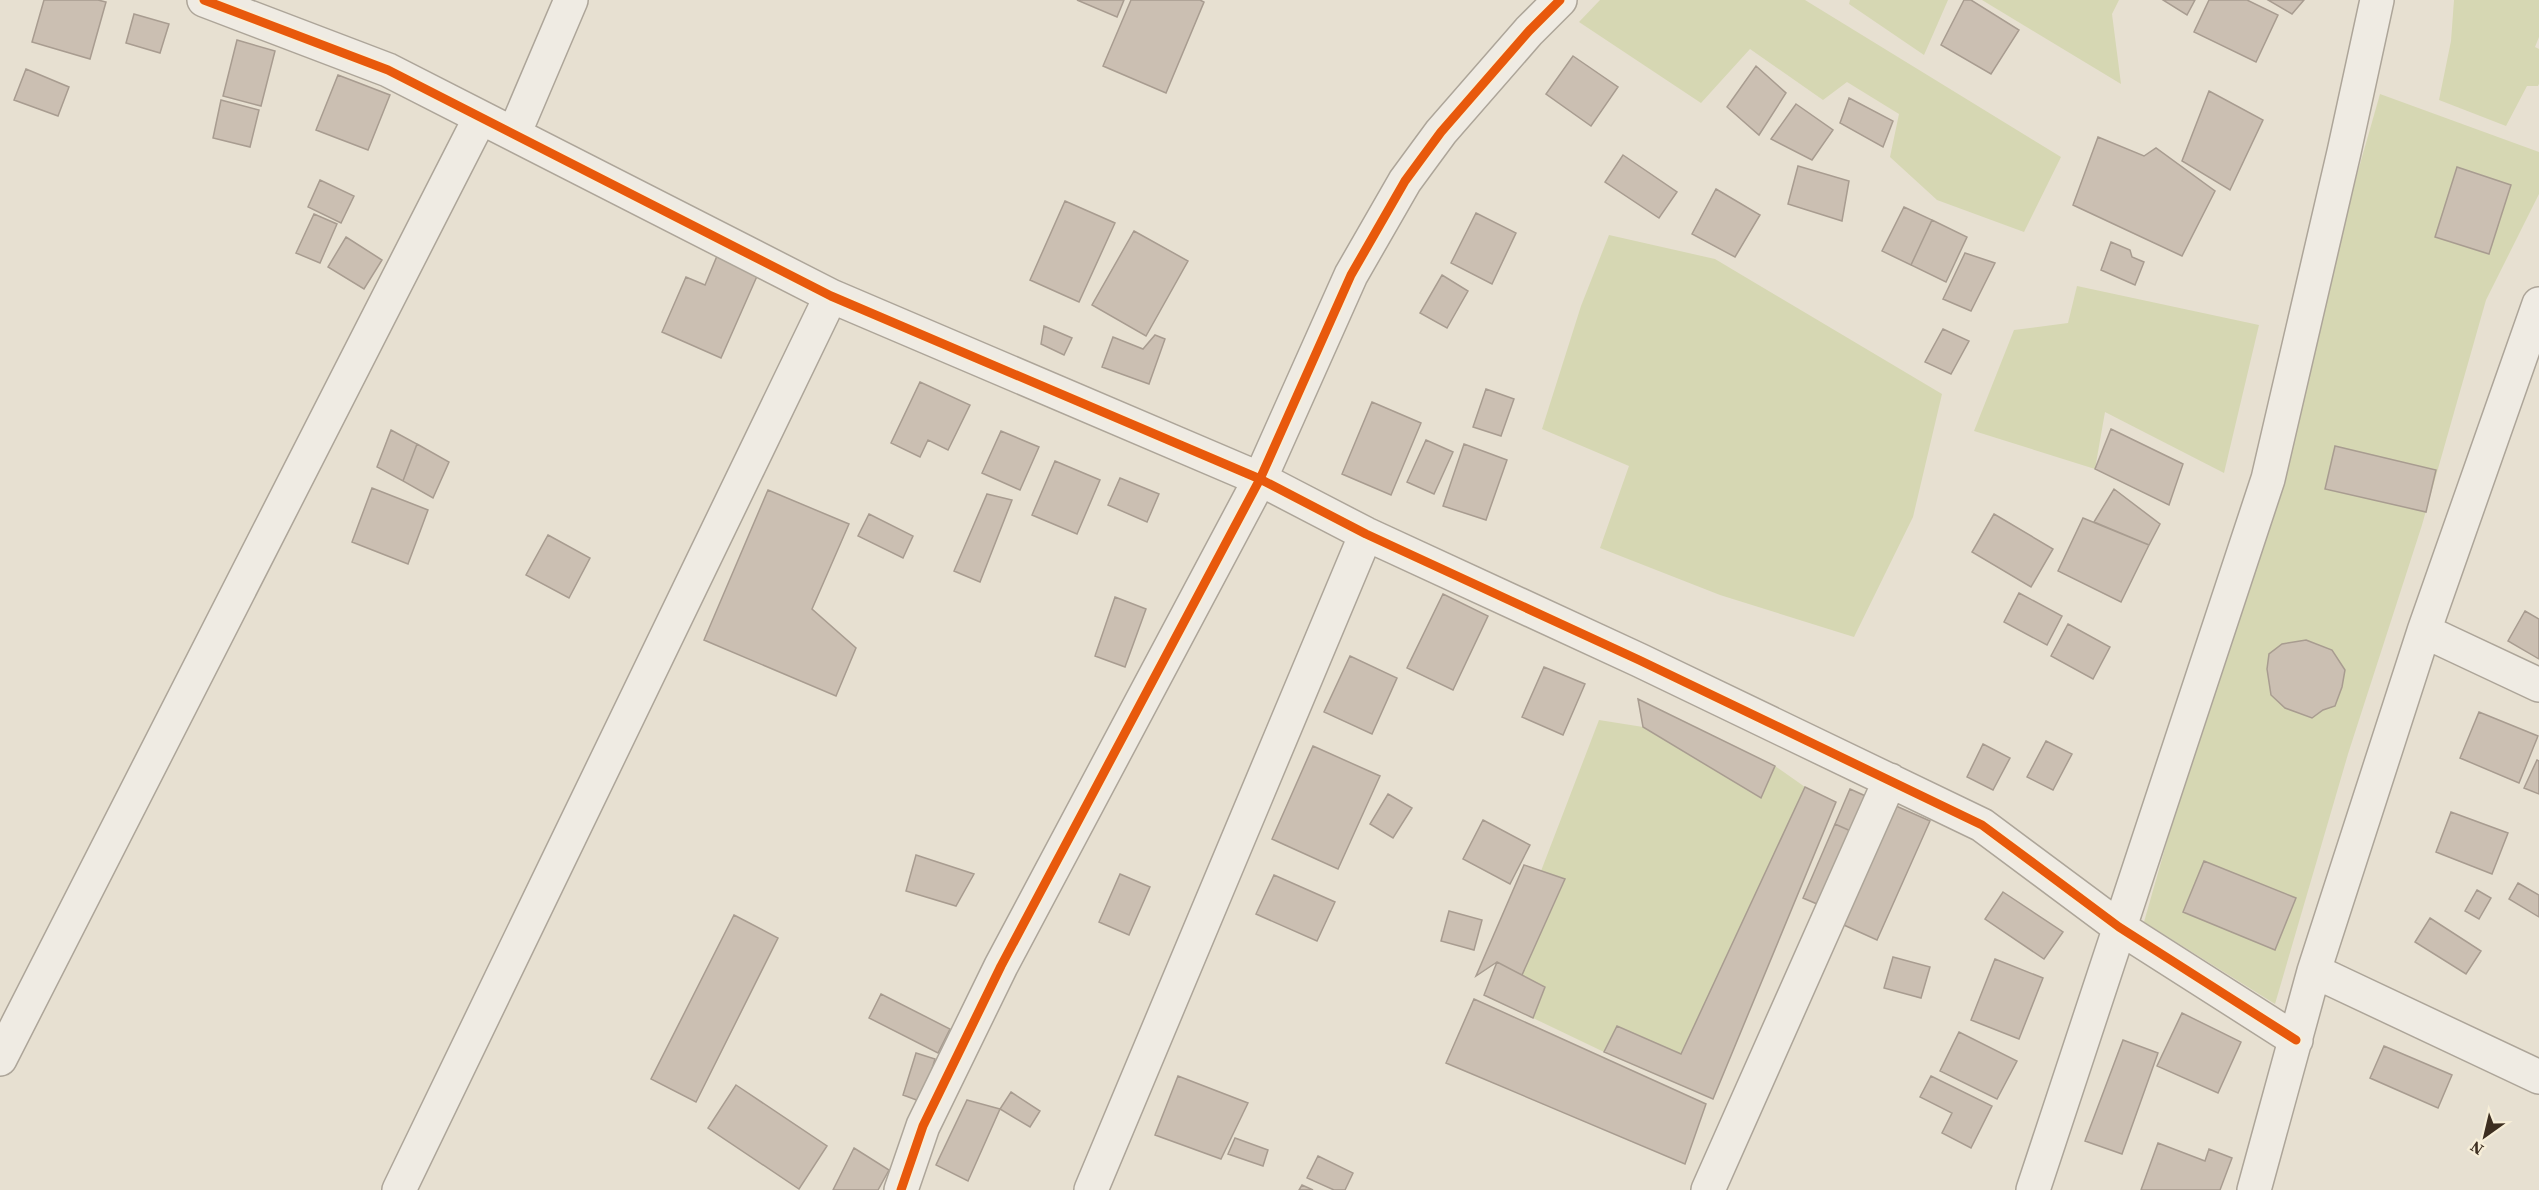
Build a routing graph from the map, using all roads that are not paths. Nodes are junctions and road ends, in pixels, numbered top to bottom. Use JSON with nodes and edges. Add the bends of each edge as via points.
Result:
{"nodes":[{"id":1,"x":204,"y":0,"type":"edge"},
{"id":2,"x":571,"y":0,"type":"edge"},
{"id":3,"x":1560,"y":0,"type":"edge"},
{"id":4,"x":2377,"y":0,"type":"edge"},
{"id":5,"x":480,"y":118,"type":"junction"},
{"id":6,"x":514,"y":134,"type":"junction"},
{"id":7,"x":831,"y":296,"type":"junction"},
{"id":8,"x":2539,"y":304,"type":"edge"},
{"id":9,"x":1260,"y":479,"type":"junction"},
{"id":10,"x":1366,"y":534,"type":"junction"},
{"id":11,"x":2424,"y":631,"type":"junction"},
{"id":12,"x":2539,"y":685,"type":"edge"},
{"id":13,"x":1890,"y":780,"type":"junction"},
{"id":14,"x":2119,"y":927,"type":"junction"},
{"id":15,"x":2314,"y":971,"type":"junction"},
{"id":16,"x":2296,"y":1040,"type":"junction"},
{"id":17,"x":0,"y":1059,"type":"edge"},
{"id":18,"x":2539,"y":1077,"type":"edge"},
{"id":19,"x":399,"y":1190,"type":"edge"},
{"id":20,"x":901,"y":1190,"type":"edge"},
{"id":21,"x":1091,"y":1190,"type":"edge"},
{"id":22,"x":1708,"y":1190,"type":"edge"},
{"id":23,"x":2033,"y":1190,"type":"edge"},
{"id":24,"x":2254,"y":1190,"type":"edge"}],
"edges":[{"from":1,"to":5,"type":"street","via":[[388,70]]},
{"from":2,"to":6,"type":"street"},
{"from":3,"to":9,"type":"street","via":[[1528,31],[1405,181],[1351,275]]},
{"from":4,"to":14,"type":"street","via":[[2268,479]]},
{"from":5,"to":6,"type":"street"},
{"from":5,"to":17,"type":"street"},
{"from":6,"to":7,"type":"street"},
{"from":7,"to":9,"type":"street"},
{"from":7,"to":19,"type":"street"},
{"from":8,"to":11,"type":"street"},
{"from":9,"to":10,"type":"street"},
{"from":9,"to":20,"type":"street","via":[[1001,966],[923,1126]]},
{"from":10,"to":13,"type":"street"},
{"from":10,"to":21,"type":"street"},
{"from":11,"to":12,"type":"street"},
{"from":11,"to":15,"type":"street"},
{"from":13,"to":14,"type":"street","via":[[1982,825]]},
{"from":13,"to":22,"type":"street"},
{"from":14,"to":16,"type":"street"},
{"from":14,"to":23,"type":"street"},
{"from":15,"to":16,"type":"street"},
{"from":15,"to":18,"type":"street"},
{"from":16,"to":24,"type":"street"}]}
